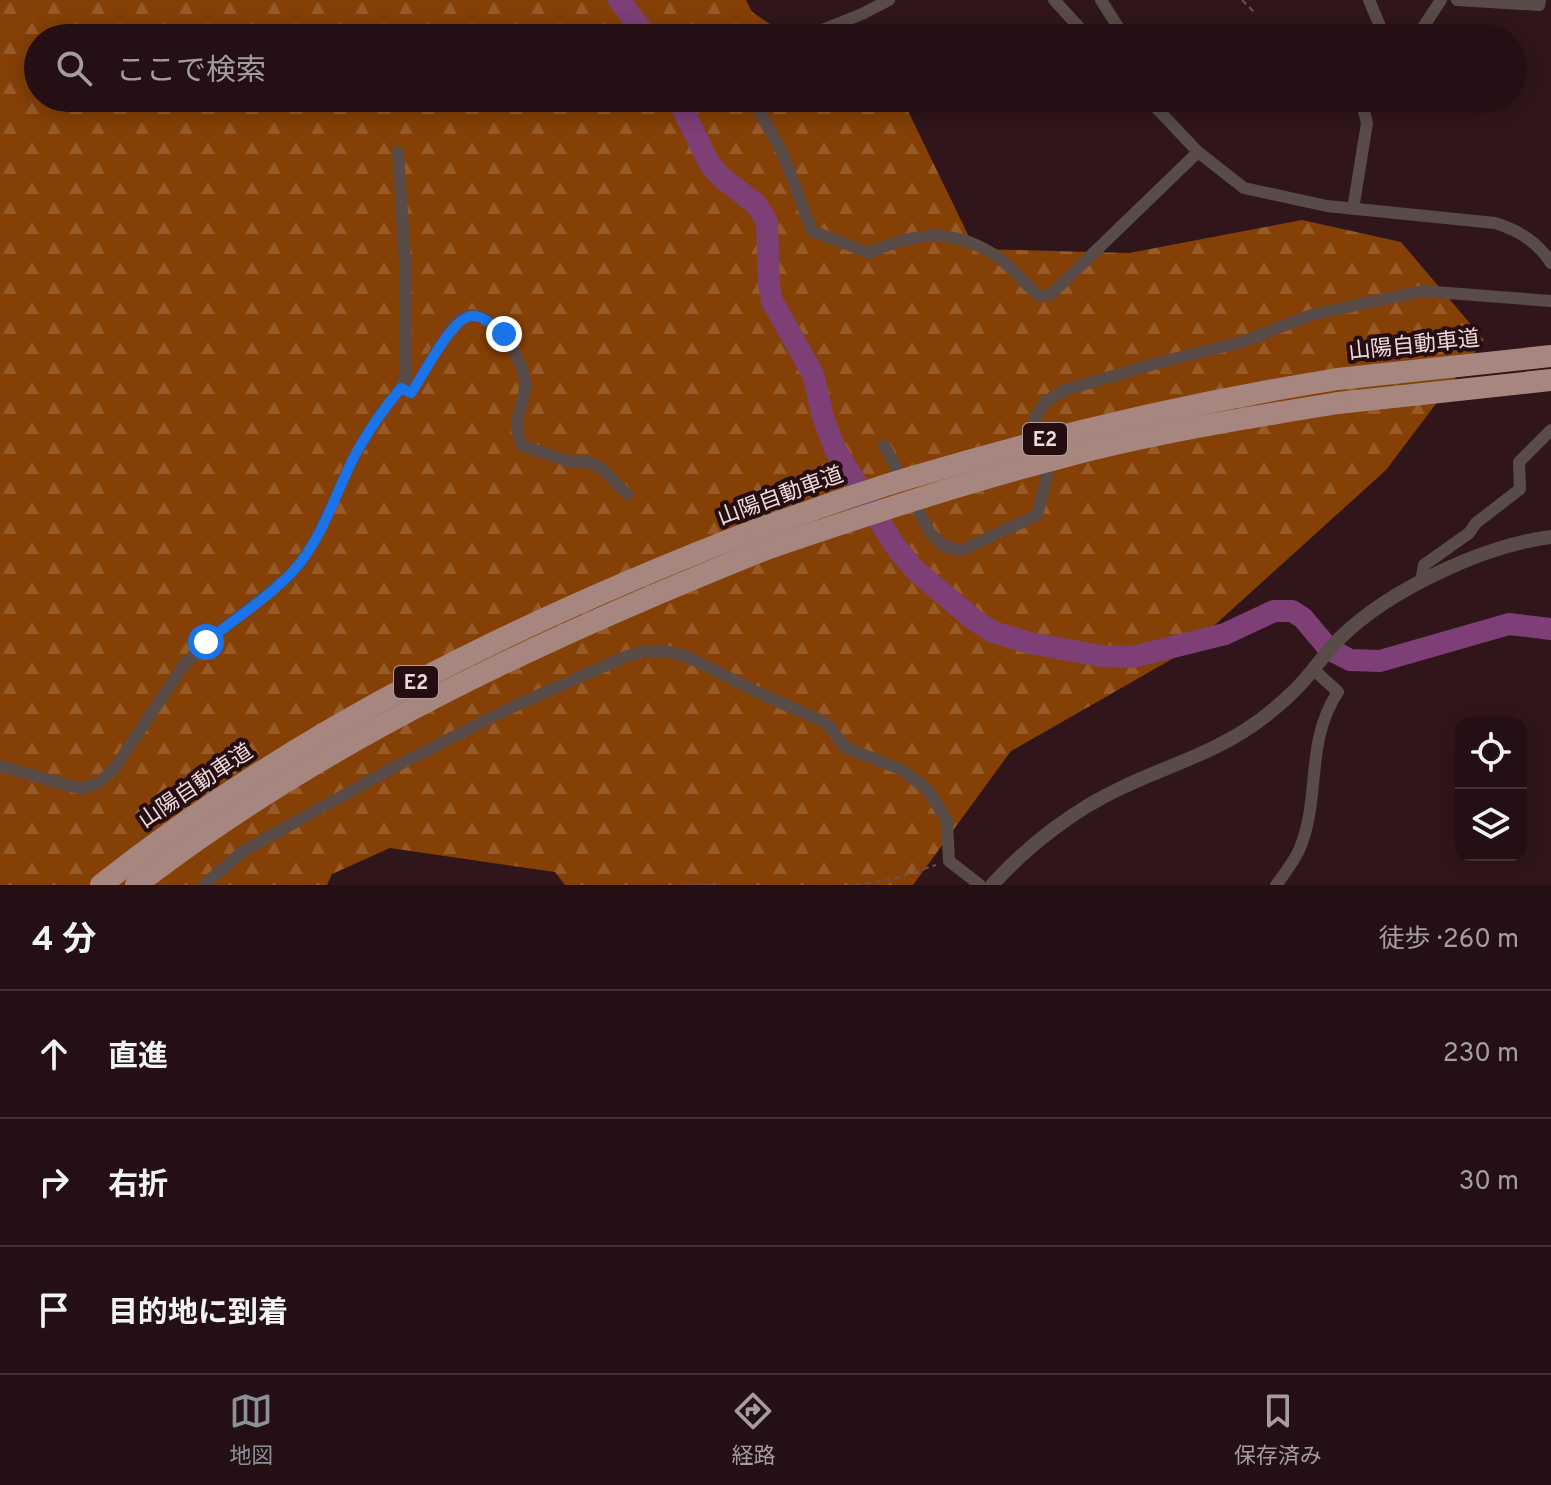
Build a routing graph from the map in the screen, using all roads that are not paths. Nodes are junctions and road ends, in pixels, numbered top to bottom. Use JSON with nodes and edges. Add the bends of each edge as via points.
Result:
{"nodes":[{"id":1,"x":889,"y":0,"type":"edge"},
{"id":2,"x":1054,"y":0,"type":"edge"},
{"id":3,"x":1101,"y":0,"type":"edge"},
{"id":4,"x":1369,"y":0,"type":"edge"},
{"id":5,"x":1441,"y":0,"type":"edge"},
{"id":6,"x":1457,"y":0,"type":"edge"},
{"id":7,"x":1540,"y":0,"type":"edge"},
{"id":8,"x":834,"y":24,"type":"edge"},
{"id":9,"x":1076,"y":24,"type":"edge"},
{"id":10,"x":1116,"y":24,"type":"edge"},
{"id":11,"x":1379,"y":24,"type":"edge"},
{"id":12,"x":1425,"y":24,"type":"edge"},
{"id":13,"x":760,"y":112,"type":"edge"},
{"id":14,"x":1161,"y":112,"type":"edge"},
{"id":15,"x":1364,"y":112,"type":"edge"},
{"id":16,"x":398,"y":152,"type":"dead end"},
{"id":17,"x":1198,"y":152,"type":"junction"},
{"id":18,"x":1353,"y":209,"type":"junction"},
{"id":19,"x":1551,"y":263,"type":"edge"},
{"id":20,"x":1551,"y":301,"type":"edge"},
{"id":21,"x":1551,"y":356,"type":"edge"},
{"id":22,"x":1551,"y":380,"type":"edge"},
{"id":23,"x":401,"y":388,"type":"junction"},
{"id":24,"x":1551,"y":430,"type":"edge"},
{"id":25,"x":884,"y":445,"type":"dead end"},
{"id":26,"x":627,"y":494,"type":"dead end"},
{"id":27,"x":1551,"y":537,"type":"edge"},
{"id":28,"x":762,"y":539,"type":"junction"},
{"id":29,"x":1421,"y":582,"type":"junction"},
{"id":30,"x":1317,"y":664,"type":"junction"},
{"id":31,"x":0,"y":766,"type":"edge"},
{"id":32,"x":247,"y":805,"type":"junction"},
{"id":33,"x":149,"y":847,"type":"junction"},
{"id":34,"x":94,"y":885,"type":"edge"},
{"id":35,"x":101,"y":885,"type":"edge"},
{"id":36,"x":136,"y":885,"type":"edge"},
{"id":37,"x":150,"y":885,"type":"edge"},
{"id":38,"x":204,"y":885,"type":"edge"},
{"id":39,"x":980,"y":885,"type":"edge"},
{"id":40,"x":992,"y":885,"type":"edge"},
{"id":41,"x":1276,"y":885,"type":"edge"}],
"edges":[{"from":1,"to":8,"type":"street"},
{"from":2,"to":9,"type":"street"},
{"from":3,"to":10,"type":"street"},
{"from":4,"to":11,"type":"street"},
{"from":5,"to":12,"type":"street"},
{"from":6,"to":7,"type":"street","via":[[1539,5]]},
{"from":13,"to":17,"type":"street","via":[[783,154],[812,231],[869,253],[926,234],[956,238],[994,255],[1039,296],[1050,295]]},
{"from":14,"to":17,"type":"street"},
{"from":15,"to":18,"type":"street"},
{"from":16,"to":23,"type":"street","via":[[405,260],[406,375]]},
{"from":17,"to":18,"type":"street","via":[[1244,188]]},
{"from":18,"to":19,"type":"street","via":[[1495,223],[1528,238]]},
{"from":20,"to":25,"type":"street","via":[[1422,291],[1311,315],[1242,342],[1065,390],[1045,402],[1035,418],[1049,468],[1037,515],[962,550],[945,547],[930,533]]},
{"from":21,"to":28,"type":"highway","name":"山陽自動車道","number":"E2","bridge":true,"via":[[1248,393],[1056,436],[906,478]]},
{"from":22,"to":28,"type":"highway","name":"山陽自動車道","number":"E2","bridge":true,"via":[[1338,403],[1179,431],[1064,456]]},
{"from":23,"to":26,"type":"street","via":[[411,393],[459,320],[480,317],[504,334],[521,363],[526,383],[517,426],[522,446],[568,461],[586,461]]},
{"from":23,"to":31,"type":"street","via":[[354,457],[300,563],[183,666],[114,769],[81,789]]},
{"from":24,"to":29,"type":"street","via":[[1519,462],[1520,489],[1424,565]]},
{"from":27,"to":29,"type":"street","via":[[1482,555]]},
{"from":28,"to":32,"type":"highway","name":"山陽自動車道","number":"E2","via":[[435,696]]},
{"from":28,"to":33,"type":"highway","name":"山陽自動車道","number":"E2","via":[[643,574],[424,677],[237,785]]},
{"from":29,"to":30,"type":"street","via":[[1359,620]]},
{"from":30,"to":40,"type":"street","via":[[1245,731],[1119,789],[1039,842]]},
{"from":30,"to":41,"type":"street","via":[[1338,692],[1321,723],[1300,849]]},
{"from":32,"to":36,"type":"highway","name":"山陽自動車道","number":"E2"},
{"from":32,"to":37,"type":"highway"},
{"from":33,"to":34,"type":"highway"},
{"from":33,"to":35,"type":"highway","name":"山陽自動車道","number":"E2"},
{"from":38,"to":39,"type":"street","via":[[243,851],[496,714],[627,656],[665,651],[818,719],[846,748],[917,780],[947,821],[949,861]]}]}
